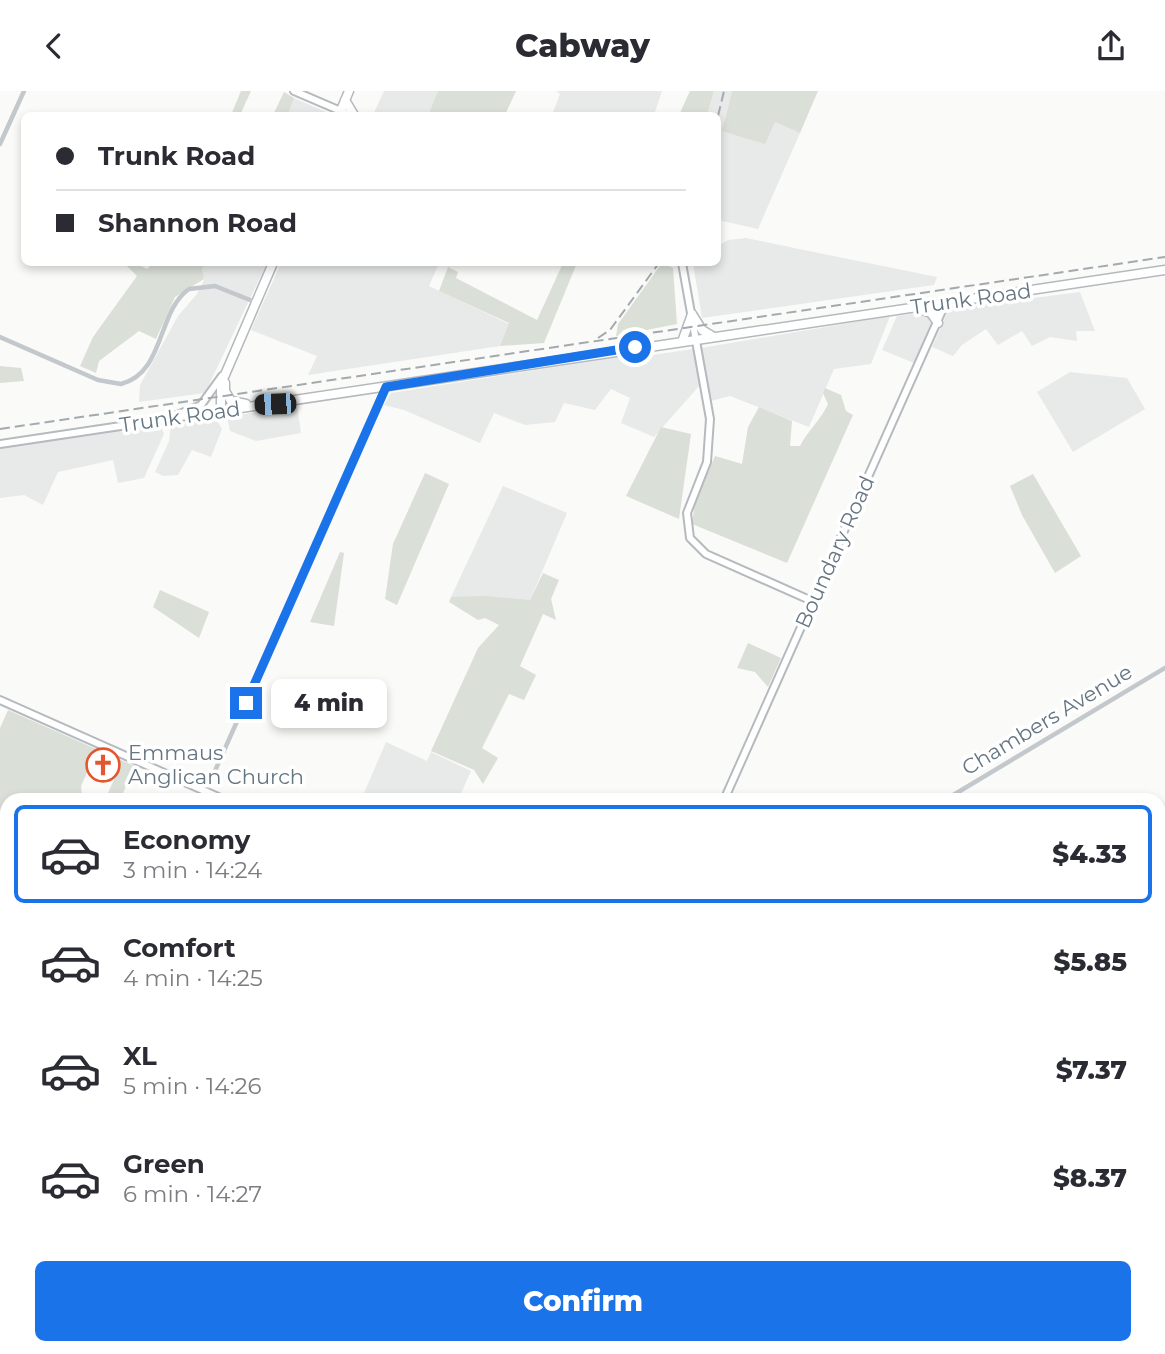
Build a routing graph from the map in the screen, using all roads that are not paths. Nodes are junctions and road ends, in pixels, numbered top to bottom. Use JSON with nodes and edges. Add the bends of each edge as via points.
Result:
{"nodes":[{"id":1,"x":24,"y":91,"type":"edge"},
{"id":2,"x":293,"y":91,"type":"edge"},
{"id":3,"x":349,"y":91,"type":"edge"},
{"id":4,"x":345,"y":100,"type":"junction"},
{"id":5,"x":338,"y":112,"type":"edge"},
{"id":6,"x":340,"y":112,"type":"edge"},
{"id":7,"x":351,"y":112,"type":"edge"},
{"id":8,"x":0,"y":144,"type":"edge"},
{"id":9,"x":272,"y":266,"type":"edge"},
{"id":10,"x":683,"y":266,"type":"edge"},
{"id":11,"x":1165,"y":270,"type":"edge"},
{"id":12,"x":256,"y":303,"type":"junction"},
{"id":13,"x":945,"y":304,"type":"junction"},
{"id":14,"x":915,"y":307,"type":"junction"},
{"id":15,"x":692,"y":314,"type":"junction"},
{"id":16,"x":938,"y":323,"type":"junction"},
{"id":17,"x":778,"y":327,"type":"junction"},
{"id":18,"x":712,"y":336,"type":"junction"},
{"id":19,"x":0,"y":337,"type":"edge"},
{"id":20,"x":683,"y":339,"type":"junction"},
{"id":21,"x":696,"y":340,"type":"junction"},
{"id":22,"x":651,"y":345,"type":"junction"},
{"id":23,"x":228,"y":369,"type":"junction"},
{"id":24,"x":386,"y":387,"type":"junction"},
{"id":25,"x":275,"y":404,"type":"junction"},
{"id":26,"x":221,"y":411,"type":"junction"},
{"id":27,"x":167,"y":419,"type":"junction"},
{"id":28,"x":0,"y":444,"type":"edge"},
{"id":29,"x":812,"y":601,"type":"junction"},
{"id":30,"x":1165,"y":668,"type":"edge"},
{"id":31,"x":0,"y":700,"type":"edge"},
{"id":32,"x":206,"y":791,"type":"junction"},
{"id":33,"x":210,"y":793,"type":"edge"},
{"id":34,"x":727,"y":793,"type":"edge"},
{"id":35,"x":957,"y":793,"type":"edge"}],
"edges":[{"from":1,"to":8,"type":"street"},
{"from":2,"to":5,"type":"main road"},
{"from":3,"to":4,"type":"highway"},
{"from":4,"to":6,"type":"highway"},
{"from":4,"to":7,"type":"highway"},
{"from":9,"to":12,"type":"highway"},
{"from":10,"to":15,"type":"main road"},
{"from":11,"to":13,"type":"highway","name":"Trunk Road"},
{"from":12,"to":19,"type":"street","via":[[215,286],[189,289],[177,302],[145,369],[121,384],[98,380]]},
{"from":12,"to":23,"type":"highway"},
{"from":13,"to":14,"type":"highway","name":"Trunk Road"},
{"from":13,"to":16,"type":"main road","name":"Boundary Road"},
{"from":14,"to":16,"type":"highway","via":[[931,313]]},
{"from":14,"to":17,"type":"highway","name":"Trunk Road"},
{"from":15,"to":18,"type":"highway"},
{"from":15,"to":20,"type":"highway"},
{"from":15,"to":21,"type":"main road"},
{"from":16,"to":29,"type":"main road","name":"Boundary Road"},
{"from":17,"to":18,"type":"highway","name":"Trunk Road"},
{"from":17,"to":21,"type":"highway","name":"Trunk Road"},
{"from":18,"to":21,"type":"highway","name":"Trunk Road"},
{"from":20,"to":21,"type":"highway","name":"Trunk Road"},
{"from":20,"to":22,"type":"highway","name":"Trunk Road"},
{"from":21,"to":22,"type":"highway","name":"Trunk Road"},
{"from":21,"to":29,"type":"main road","via":[[710,436],[707,462],[687,513],[690,538],[706,554]]},
{"from":22,"to":24,"type":"highway","name":"Trunk Road"},
{"from":23,"to":25,"type":"highway","via":[[225,391],[231,401]]},
{"from":23,"to":26,"type":"highway","via":[[220,390]]},
{"from":23,"to":27,"type":"main road","via":[[201,405]]},
{"from":24,"to":25,"type":"highway","name":"Trunk Road"},
{"from":24,"to":32,"type":"street"},
{"from":25,"to":26,"type":"highway","name":"Trunk Road"},
{"from":26,"to":27,"type":"main road","name":"Trunk Road"},
{"from":27,"to":28,"type":"main road","name":"Trunk Road"},
{"from":29,"to":34,"type":"main road","name":"Boundary Road"},
{"from":30,"to":35,"type":"street","name":"Chambers Avenue"},
{"from":31,"to":32,"type":"main road"},
{"from":32,"to":33,"type":"main road"}]}
